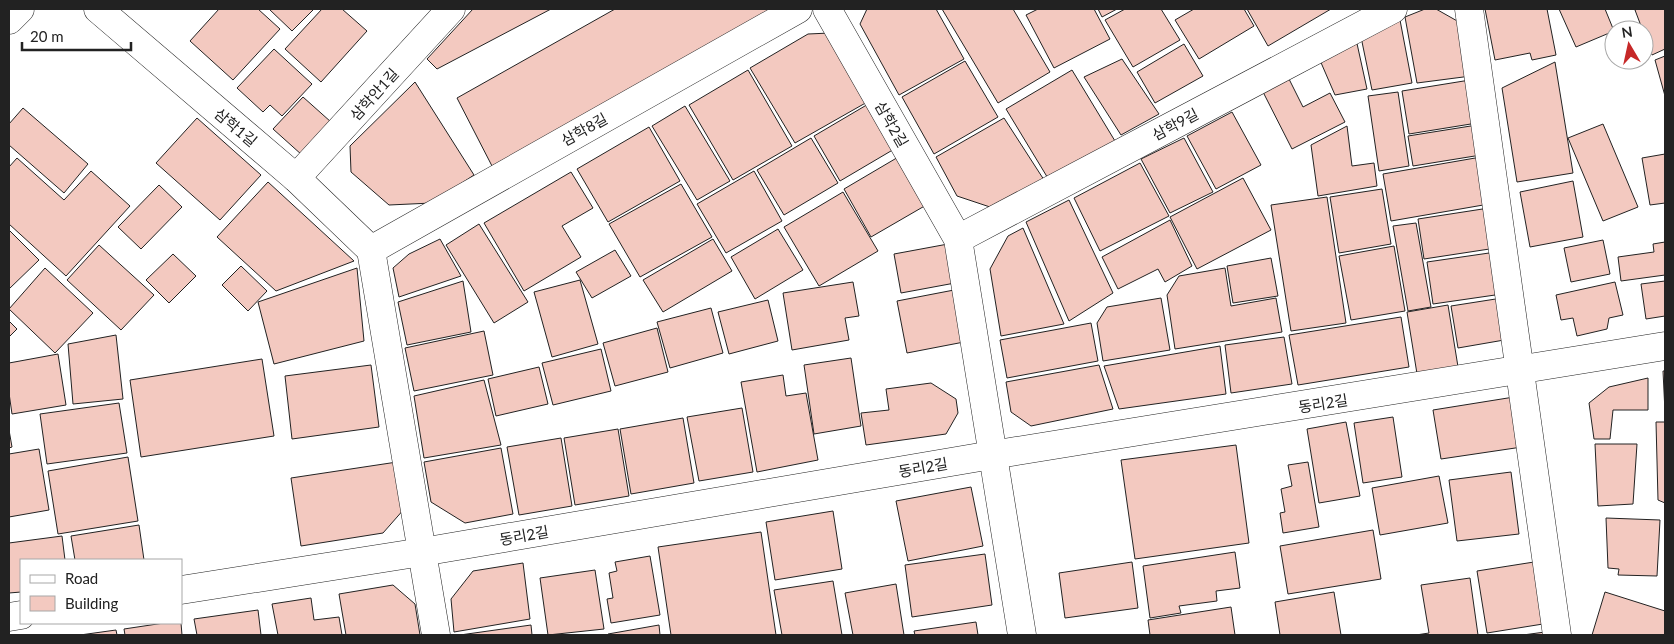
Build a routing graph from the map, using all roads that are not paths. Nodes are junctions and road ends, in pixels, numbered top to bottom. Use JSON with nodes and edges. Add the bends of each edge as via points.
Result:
{"nodes":[{"id":1,"x":20,"y":9,"type":"edge"},
{"id":2,"x":98,"y":9,"type":"edge"},
{"id":3,"x":451,"y":9,"type":"edge"},
{"id":4,"x":798,"y":9,"type":"edge"},
{"id":5,"x":826,"y":9,"type":"edge"},
{"id":6,"x":1393,"y":9,"type":"edge"},
{"id":7,"x":1469,"y":9,"type":"edge"},
{"id":8,"x":9,"y":20,"type":"edge"},
{"id":9,"x":296,"y":178,"type":"junction"},
{"id":10,"x":958,"y":239,"type":"junction"},
{"id":11,"x":371,"y":250,"type":"junction"},
{"id":12,"x":1665,"y":346,"type":"edge"},
{"id":13,"x":1522,"y":371,"type":"junction"},
{"id":14,"x":992,"y":455,"type":"junction"},
{"id":15,"x":422,"y":552,"type":"junction"},
{"id":16,"x":182,"y":590,"type":"edge"},
{"id":17,"x":436,"y":635,"type":"edge"},
{"id":18,"x":1022,"y":635,"type":"edge"},
{"id":19,"x":1557,"y":635,"type":"edge"}],
"edges":[{"from":1,"to":8,"type":"street"},
{"from":2,"to":9,"type":"street","name":"삼학1길"},
{"from":3,"to":9,"type":"street","name":"삼학안1길"},
{"from":4,"to":11,"type":"street","name":"삼학8길"},
{"from":5,"to":10,"type":"street","name":"삼학2길"},
{"from":6,"to":10,"type":"street","name":"삼학9길"},
{"from":7,"to":13,"type":"street"},
{"from":9,"to":11,"type":"street","name":"삼학1길"},
{"from":10,"to":14,"type":"street"},
{"from":11,"to":15,"type":"street"},
{"from":12,"to":13,"type":"street","name":"동리2길"},
{"from":13,"to":14,"type":"street","name":"동리2길"},
{"from":13,"to":19,"type":"street"},
{"from":14,"to":15,"type":"street","name":"동리2길"},
{"from":14,"to":18,"type":"street"},
{"from":15,"to":16,"type":"street","name":"동리2길"},
{"from":15,"to":17,"type":"street"}]}
